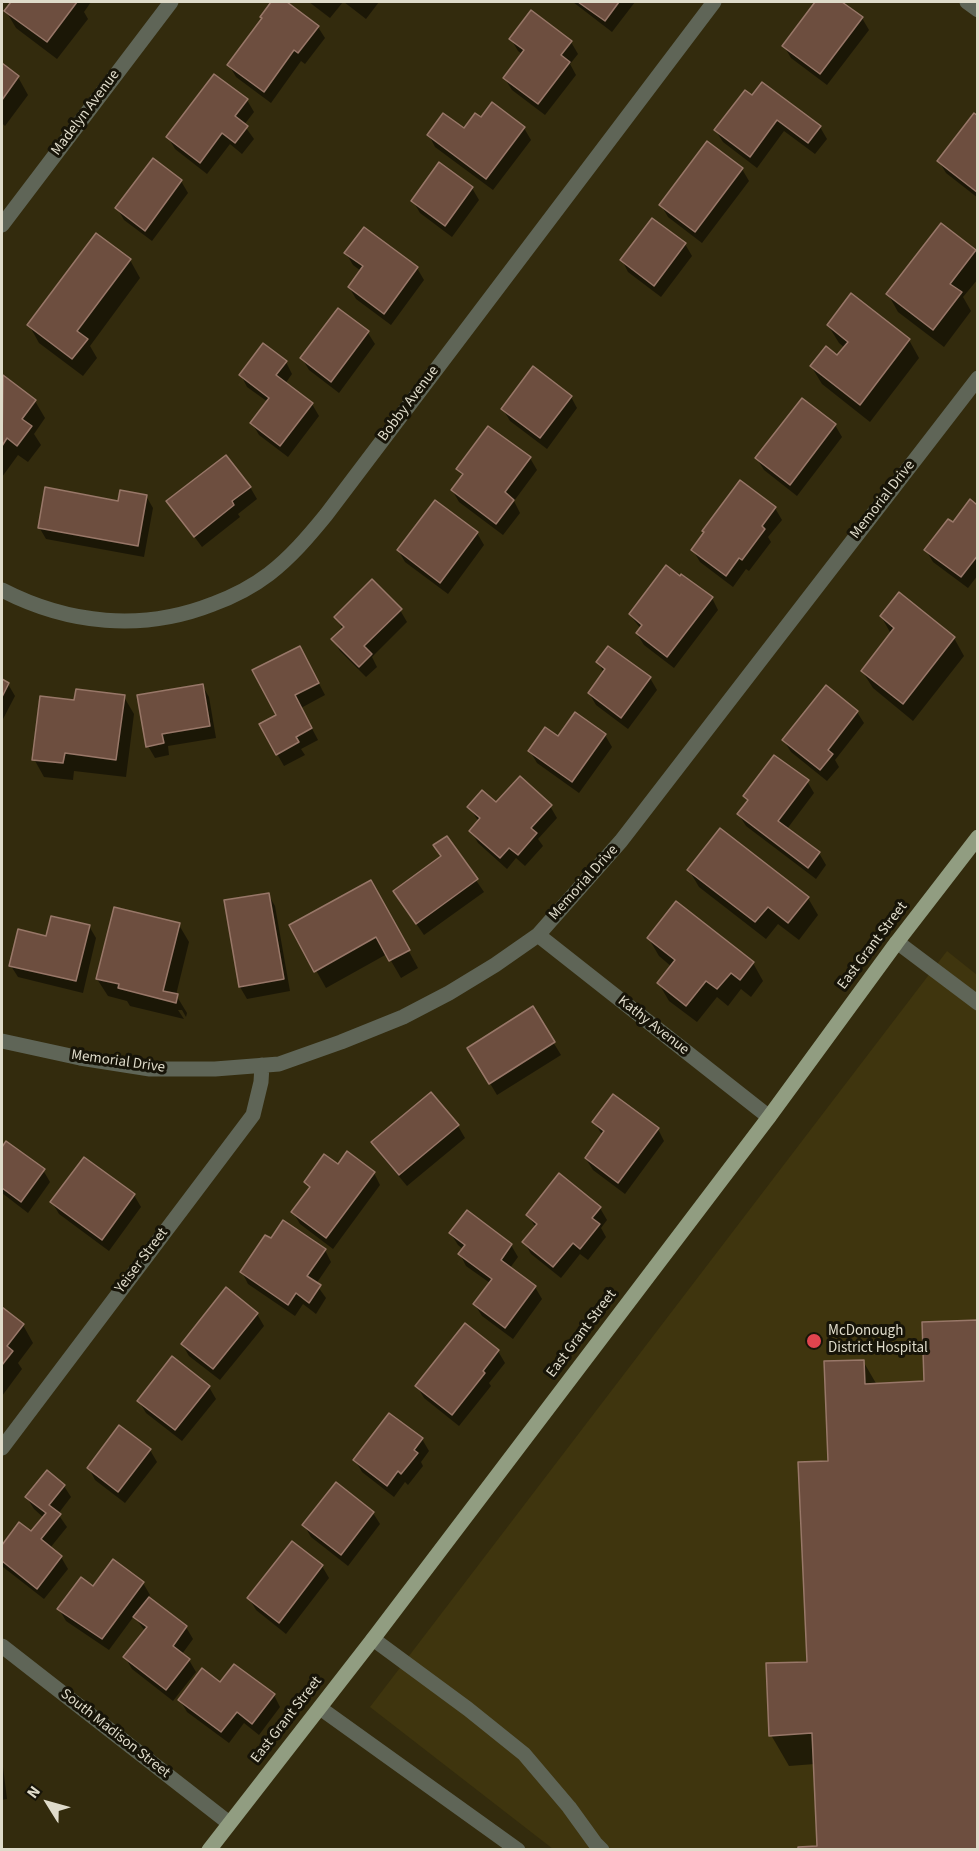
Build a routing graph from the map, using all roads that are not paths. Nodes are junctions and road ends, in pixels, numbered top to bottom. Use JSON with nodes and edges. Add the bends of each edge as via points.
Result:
{"nodes":[{"id":1,"x":171,"y":2,"type":"edge"},
{"id":2,"x":714,"y":2,"type":"edge"},
{"id":3,"x":967,"y":2,"type":"edge"},
{"id":4,"x":978,"y":9,"type":"edge"},
{"id":5,"x":2,"y":225,"type":"edge"},
{"id":6,"x":978,"y":378,"type":"edge"},
{"id":7,"x":2,"y":590,"type":"edge"},
{"id":8,"x":978,"y":837,"type":"edge"},
{"id":9,"x":538,"y":935,"type":"junction"},
{"id":10,"x":897,"y":942,"type":"junction"},
{"id":11,"x":978,"y":1003,"type":"edge"},
{"id":12,"x":2,"y":1041,"type":"edge"},
{"id":13,"x":262,"y":1065,"type":"junction"},
{"id":14,"x":769,"y":1117,"type":"junction"},
{"id":15,"x":2,"y":1448,"type":"edge"},
{"id":16,"x":373,"y":1639,"type":"junction"},
{"id":17,"x":2,"y":1646,"type":"edge"},
{"id":18,"x":320,"y":1708,"type":"junction"},
{"id":19,"x":229,"y":1823,"type":"junction"},
{"id":20,"x":209,"y":1850,"type":"edge"},
{"id":21,"x":518,"y":1850,"type":"edge"},
{"id":22,"x":602,"y":1850,"type":"edge"}],
"edges":[{"from":1,"to":5,"type":"street","name":"Madelyn Avenue"},
{"from":2,"to":7,"type":"street","name":"Bobby Avenue","via":[[326,515],[299,548],[267,575],[231,597],[151,621],[109,622],[68,616]]},
{"from":3,"to":4,"type":"street"},
{"from":6,"to":9,"type":"street","name":"Memorial Drive","via":[[621,841]]},
{"from":8,"to":10,"type":"main road","name":"East Grant Street"},
{"from":9,"to":13,"type":"street","name":"Memorial Drive","via":[[467,982],[403,1017],[279,1064]]},
{"from":9,"to":14,"type":"street","name":"Kathy Avenue"},
{"from":10,"to":11,"type":"street"},
{"from":10,"to":14,"type":"main road","name":"East Grant Street"},
{"from":12,"to":13,"type":"street","name":"Memorial Drive","via":[[150,1069],[215,1070]]},
{"from":13,"to":15,"type":"street","name":"Yeiser Street","via":[[253,1115]]},
{"from":14,"to":16,"type":"main road","name":"East Grant Street"},
{"from":16,"to":18,"type":"main road","name":"East Grant Street"},
{"from":16,"to":22,"type":"street","via":[[524,1754]]},
{"from":17,"to":19,"type":"street","name":"South Madison Street"},
{"from":18,"to":19,"type":"main road","name":"East Grant Street"},
{"from":18,"to":21,"type":"street"},
{"from":19,"to":20,"type":"main road","name":"East Grant Street"}]}
